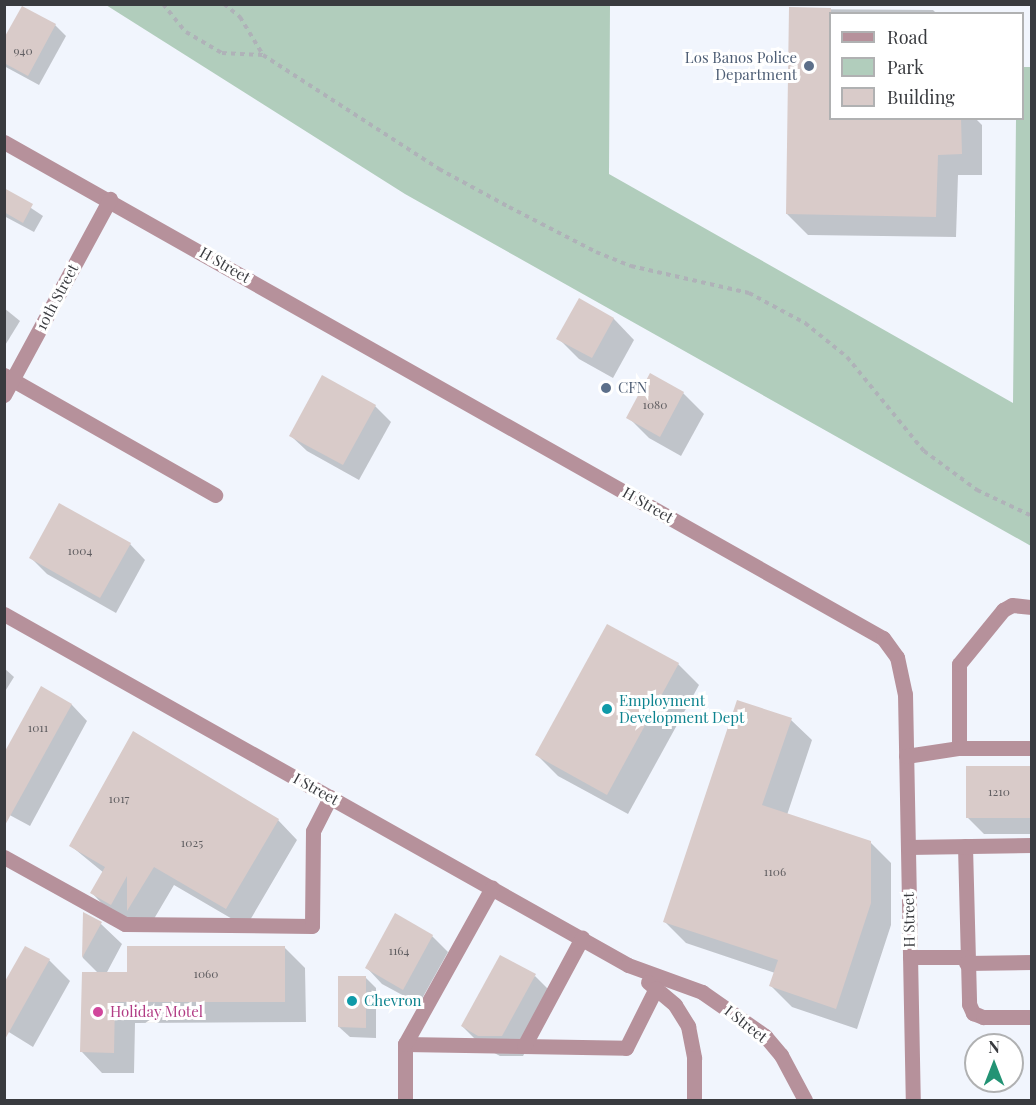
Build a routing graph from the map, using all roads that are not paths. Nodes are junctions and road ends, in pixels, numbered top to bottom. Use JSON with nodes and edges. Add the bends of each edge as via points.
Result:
{"nodes":[{"id":1,"x":4,"y":142,"type":"edge"},
{"id":2,"x":110,"y":199,"type":"junction"},
{"id":3,"x":9,"y":378,"type":"edge"},
{"id":4,"x":4,"y":395,"type":"edge"},
{"id":5,"x":215,"y":495,"type":"dead end"},
{"id":6,"x":1032,"y":607,"type":"edge"},
{"id":7,"x":4,"y":614,"type":"edge"},
{"id":8,"x":959,"y":748,"type":"junction"},
{"id":9,"x":1032,"y":748,"type":"edge"},
{"id":10,"x":906,"y":756,"type":"junction"},
{"id":11,"x":330,"y":797,"type":"junction"},
{"id":12,"x":965,"y":846,"type":"junction"},
{"id":13,"x":1032,"y":846,"type":"edge"},
{"id":14,"x":908,"y":847,"type":"junction"},
{"id":15,"x":4,"y":857,"type":"edge"},
{"id":16,"x":492,"y":888,"type":"junction"},
{"id":17,"x":582,"y":938,"type":"junction"},
{"id":18,"x":910,"y":957,"type":"junction"},
{"id":19,"x":966,"y":960,"type":"junction"},
{"id":20,"x":1032,"y":963,"type":"edge"},
{"id":21,"x":628,"y":964,"type":"junction"},
{"id":22,"x":656,"y":988,"type":"junction"},
{"id":23,"x":1032,"y":1017,"type":"edge"},
{"id":24,"x":405,"y":1044,"type":"junction"},
{"id":25,"x":524,"y":1046,"type":"junction"},
{"id":26,"x":405,"y":1101,"type":"edge"},
{"id":27,"x":694,"y":1101,"type":"edge"},
{"id":28,"x":805,"y":1101,"type":"edge"},
{"id":29,"x":913,"y":1101,"type":"edge"}],
"edges":[{"from":1,"to":2,"type":"street","name":"H Street"},
{"from":2,"to":3,"type":"street","name":"10th Street"},
{"from":2,"to":10,"type":"street","name":"H Street","via":[[883,638],[897,657],[905,694]]},
{"from":3,"to":4,"type":"street","name":"10th Street"},
{"from":3,"to":5,"type":"street"},
{"from":6,"to":8,"type":"street","via":[[1012,605],[1003,610],[959,664]]},
{"from":7,"to":11,"type":"street","name":"I Street"},
{"from":8,"to":9,"type":"street"},
{"from":8,"to":10,"type":"street"},
{"from":10,"to":14,"type":"street","name":"H Street"},
{"from":11,"to":15,"type":"street","via":[[313,831],[312,926],[125,924]]},
{"from":11,"to":16,"type":"street","name":"I Street"},
{"from":12,"to":13,"type":"street"},
{"from":12,"to":14,"type":"street"},
{"from":12,"to":19,"type":"street"},
{"from":14,"to":18,"type":"street","name":"H Street"},
{"from":16,"to":17,"type":"street","name":"I Street"},
{"from":16,"to":24,"type":"street"},
{"from":17,"to":21,"type":"street","name":"I Street"},
{"from":17,"to":25,"type":"street"},
{"from":18,"to":19,"type":"street"},
{"from":18,"to":29,"type":"street","name":"H Street"},
{"from":19,"to":20,"type":"street"},
{"from":19,"to":23,"type":"street","via":[[973,1013],[982,1017]]},
{"from":21,"to":22,"type":"street","name":"I Street"},
{"from":21,"to":28,"type":"street","name":"I Street","via":[[702,992],[765,1036],[781,1054]]},
{"from":22,"to":25,"type":"street","via":[[626,1048]]},
{"from":22,"to":27,"type":"street","name":"I Street","via":[[675,1005],[687,1026],[694,1058]]},
{"from":24,"to":25,"type":"street"},
{"from":24,"to":26,"type":"street"}]}
